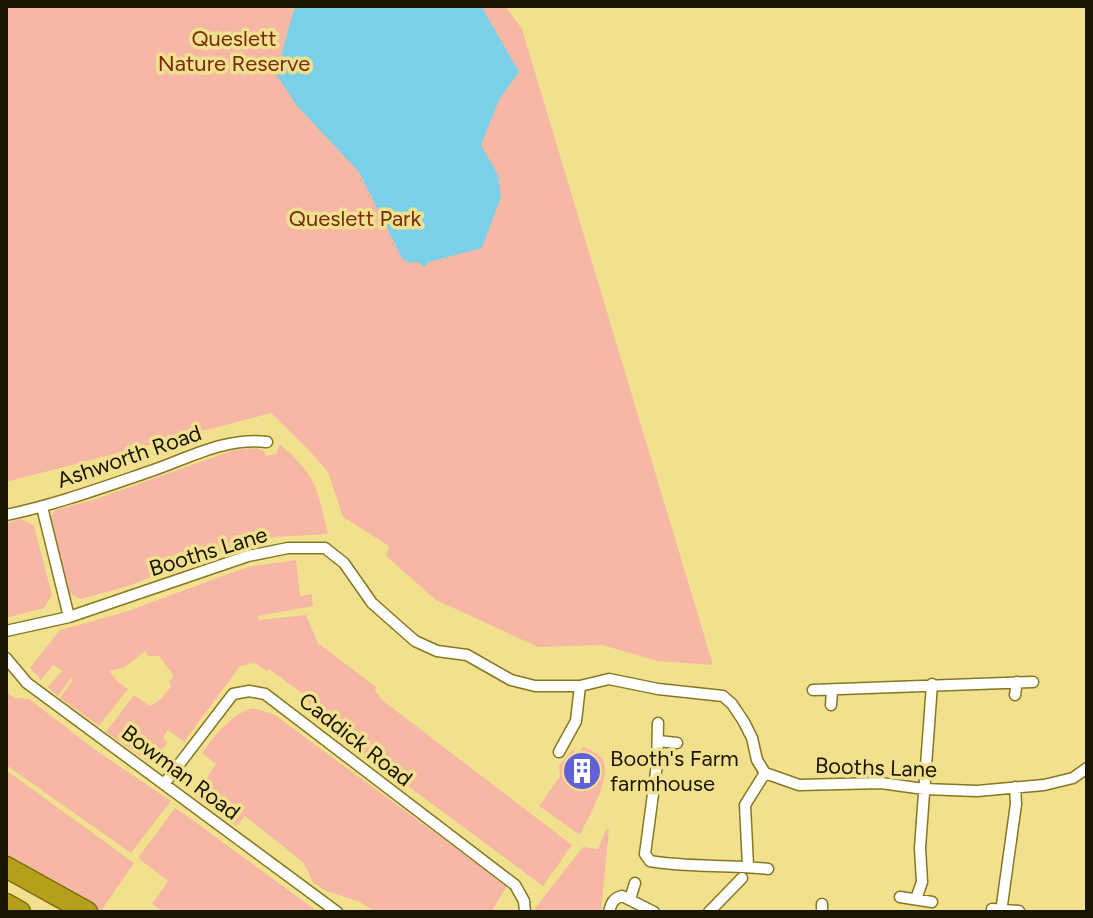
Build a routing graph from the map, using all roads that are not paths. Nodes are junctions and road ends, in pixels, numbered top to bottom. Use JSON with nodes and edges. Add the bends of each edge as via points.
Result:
{"nodes":[{"id":1,"x":267,"y":442,"type":"dead end"},
{"id":2,"x":42,"y":507,"type":"junction"},
{"id":3,"x":6,"y":515,"type":"edge"},
{"id":4,"x":69,"y":617,"type":"junction"},
{"id":5,"x":6,"y":631,"type":"edge"},
{"id":6,"x":6,"y":658,"type":"edge"},
{"id":7,"x":1017,"y":682,"type":"junction"},
{"id":8,"x":1033,"y":682,"type":"dead end"},
{"id":9,"x":932,"y":684,"type":"junction"},
{"id":10,"x":580,"y":686,"type":"junction"},
{"id":11,"x":813,"y":690,"type":"dead end"},
{"id":12,"x":832,"y":691,"type":"junction"},
{"id":13,"x":1015,"y":695,"type":"dead end"},
{"id":14,"x":831,"y":705,"type":"dead end"},
{"id":15,"x":658,"y":723,"type":"dead end"},
{"id":16,"x":568,"y":737,"type":"junction"},
{"id":17,"x":658,"y":741,"type":"junction"},
{"id":18,"x":580,"y":743,"type":"dead end"},
{"id":19,"x":677,"y":743,"type":"dead end"},
{"id":20,"x":559,"y":752,"type":"dead end"},
{"id":21,"x":1087,"y":769,"type":"edge"},
{"id":22,"x":765,"y":773,"type":"junction"},
{"id":23,"x":164,"y":784,"type":"junction"},
{"id":24,"x":1015,"y":787,"type":"junction"},
{"id":25,"x":924,"y":789,"type":"junction"},
{"id":26,"x":748,"y":866,"type":"junction"},
{"id":27,"x":6,"y":867,"type":"edge"},
{"id":28,"x":768,"y":869,"type":"dead end"},
{"id":29,"x":742,"y":878,"type":"dead end"},
{"id":30,"x":635,"y":883,"type":"dead end"},
{"id":31,"x":900,"y":897,"type":"dead end"},
{"id":32,"x":630,"y":899,"type":"junction"},
{"id":33,"x":916,"y":899,"type":"junction"},
{"id":34,"x":932,"y":902,"type":"dead end"},
{"id":35,"x":6,"y":904,"type":"edge"},
{"id":36,"x":998,"y":910,"type":"edge"},
{"id":37,"x":1019,"y":911,"type":"edge"},
{"id":38,"x":20,"y":912,"type":"edge"},
{"id":39,"x":87,"y":912,"type":"edge"},
{"id":40,"x":337,"y":912,"type":"edge"},
{"id":41,"x":525,"y":912,"type":"edge"},
{"id":42,"x":609,"y":912,"type":"edge"},
{"id":43,"x":654,"y":912,"type":"edge"},
{"id":44,"x":709,"y":912,"type":"edge"}],
"edges":[{"from":1,"to":2,"type":"street","name":"Ashworth Road","via":[[212,448]]},
{"from":2,"to":3,"type":"street","name":"Ashworth Road"},
{"from":2,"to":4,"type":"street"},
{"from":4,"to":5,"type":"street","name":"Booths Lane"},
{"from":4,"to":10,"type":"street","name":"Booths Lane","via":[[248,556],[325,548],[344,563],[372,603],[415,641],[467,655],[511,680]]},
{"from":6,"to":23,"type":"street","name":"Bowman Road","via":[[27,683]]},
{"from":7,"to":8,"type":"street"},
{"from":7,"to":9,"type":"street"},
{"from":7,"to":13,"type":"street"},
{"from":9,"to":12,"type":"street"},
{"from":9,"to":25,"type":"street"},
{"from":10,"to":16,"type":"street","via":[[576,721]]},
{"from":10,"to":22,"type":"street","name":"Booths Lane","via":[[609,679],[723,696],[744,722]]},
{"from":11,"to":12,"type":"street"},
{"from":12,"to":14,"type":"street"},
{"from":15,"to":17,"type":"street"},
{"from":16,"to":18,"type":"street"},
{"from":16,"to":20,"type":"street"},
{"from":17,"to":19,"type":"street"},
{"from":17,"to":26,"type":"street","via":[[645,854],[650,861]]},
{"from":21,"to":24,"type":"street","name":"Booths Lane","via":[[1073,778]]},
{"from":22,"to":25,"type":"street","name":"Booths Lane","via":[[799,785],[881,783]]},
{"from":22,"to":26,"type":"street","via":[[745,805]]},
{"from":23,"to":40,"type":"street","name":"Bowman Road"},
{"from":23,"to":41,"type":"street","name":"Caddick Road","via":[[233,694],[265,694],[515,885]]},
{"from":24,"to":25,"type":"street","name":"Booths Lane"},
{"from":24,"to":36,"type":"street"},
{"from":25,"to":33,"type":"street","via":[[922,882]]},
{"from":26,"to":28,"type":"street"},
{"from":27,"to":39,"type":"highway"},
{"from":29,"to":44,"type":"street"},
{"from":30,"to":32,"type":"street"},
{"from":31,"to":33,"type":"street"},
{"from":32,"to":42,"type":"street","via":[[617,897]]},
{"from":32,"to":43,"type":"street"},
{"from":33,"to":34,"type":"street"},
{"from":35,"to":38,"type":"highway"},
{"from":36,"to":37,"type":"street"}]}
